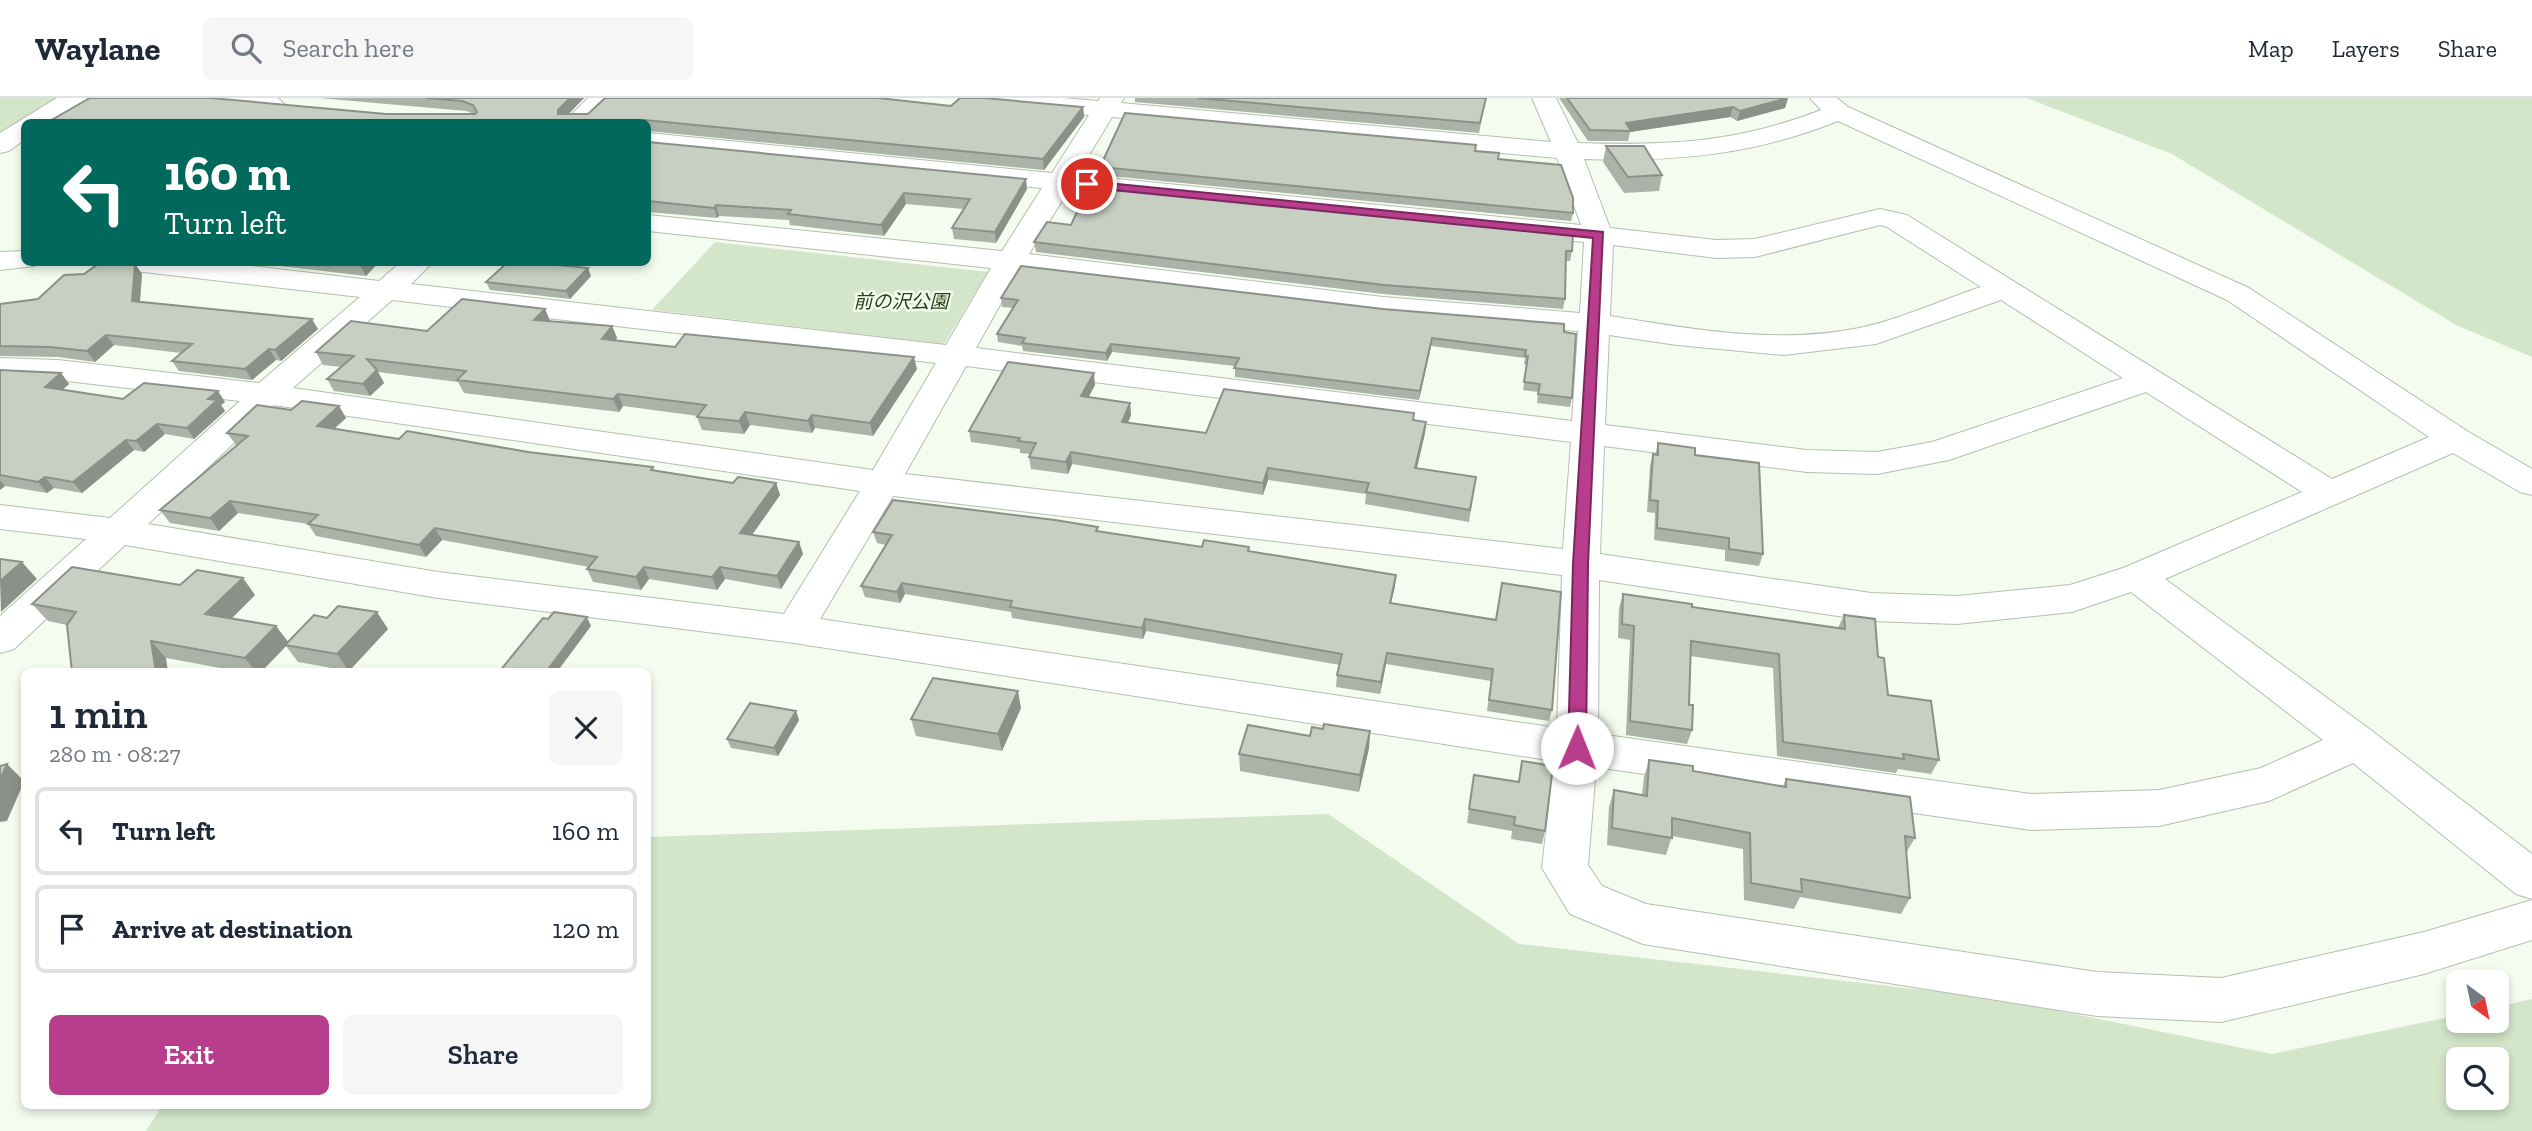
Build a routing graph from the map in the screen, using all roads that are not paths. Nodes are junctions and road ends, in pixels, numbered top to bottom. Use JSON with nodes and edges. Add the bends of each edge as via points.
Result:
{"nodes":[{"id":1,"x":75,"y":98,"type":"edge"},
{"id":2,"x":211,"y":98,"type":"edge"},
{"id":3,"x":603,"y":98,"type":"edge"},
{"id":4,"x":980,"y":98,"type":"edge"},
{"id":5,"x":1544,"y":98,"type":"edge"},
{"id":6,"x":1109,"y":104,"type":"edge"},
{"id":7,"x":1831,"y":105,"type":"edge"},
{"id":8,"x":292,"y":106,"type":"edge"},
{"id":9,"x":40,"y":119,"type":"edge"},
{"id":10,"x":579,"y":119,"type":"edge"},
{"id":11,"x":21,"y":131,"type":"edge"},
{"id":12,"x":651,"y":141,"type":"edge"},
{"id":13,"x":0,"y":145,"type":"edge"},
{"id":14,"x":1568,"y":151,"type":"junction"},
{"id":15,"x":0,"y":155,"type":"edge"},
{"id":16,"x":21,"y":156,"type":"edge"},
{"id":17,"x":1060,"y":182,"type":"junction"},
{"id":18,"x":651,"y":223,"type":"edge"},
{"id":19,"x":1599,"y":235,"type":"junction"},
{"id":20,"x":21,"y":260,"type":"edge"},
{"id":21,"x":0,"y":261,"type":"edge"},
{"id":22,"x":1010,"y":261,"type":"junction"},
{"id":23,"x":172,"y":266,"type":"edge"},
{"id":24,"x":414,"y":266,"type":"edge"},
{"id":25,"x":388,"y":289,"type":"junction"},
{"id":26,"x":2003,"y":289,"type":"junction"},
{"id":27,"x":1592,"y":323,"type":"junction"},
{"id":28,"x":954,"y":358,"type":"junction"},
{"id":29,"x":0,"y":368,"type":"edge"},
{"id":30,"x":2149,"y":380,"type":"junction"},
{"id":31,"x":267,"y":394,"type":"junction"},
{"id":32,"x":1587,"y":431,"type":"junction"},
{"id":33,"x":2455,"y":439,"type":"junction"},
{"id":34,"x":883,"y":483,"type":"junction"},
{"id":35,"x":2532,"y":484,"type":"edge"},
{"id":36,"x":2329,"y":493,"type":"junction"},
{"id":37,"x":0,"y":517,"type":"edge"},
{"id":38,"x":118,"y":531,"type":"junction"},
{"id":39,"x":1581,"y":564,"type":"junction"},
{"id":40,"x":2136,"y":577,"type":"junction"},
{"id":41,"x":794,"y":629,"type":"junction"},
{"id":42,"x":0,"y":639,"type":"edge"},
{"id":43,"x":2357,"y":743,"type":"junction"},
{"id":44,"x":1577,"y":748,"type":"junction"},
{"id":45,"x":2532,"y":880,"type":"edge"},
{"id":46,"x":2532,"y":920,"type":"edge"}],
"edges":[{"from":1,"to":9,"type":"street"},
{"from":2,"to":8,"type":"street"},
{"from":3,"to":10,"type":"street"},
{"from":4,"to":6,"type":"street"},
{"from":5,"to":14,"type":"street"},
{"from":6,"to":14,"type":"street"},
{"from":6,"to":17,"type":"street"},
{"from":7,"to":14,"type":"street","via":[[1783,133],[1726,146],[1654,153]]},
{"from":7,"to":33,"type":"street","via":[[2238,294]]},
{"from":11,"to":13,"type":"street"},
{"from":12,"to":17,"type":"street"},
{"from":14,"to":19,"type":"street"},
{"from":15,"to":16,"type":"street"},
{"from":17,"to":19,"type":"street"},
{"from":17,"to":22,"type":"street"},
{"from":18,"to":22,"type":"street"},
{"from":19,"to":26,"type":"street","via":[[1703,248],[1755,248],[1880,217],[1897,221]]},
{"from":19,"to":27,"type":"street"},
{"from":20,"to":21,"type":"street"},
{"from":22,"to":27,"type":"street","via":[[1383,306]]},
{"from":22,"to":28,"type":"street"},
{"from":23,"to":25,"type":"street"},
{"from":24,"to":25,"type":"street"},
{"from":25,"to":28,"type":"street"},
{"from":25,"to":31,"type":"street"},
{"from":26,"to":27,"type":"street","via":[[1865,337],[1784,346],[1677,337]]},
{"from":26,"to":30,"type":"street"},
{"from":27,"to":32,"type":"street"},
{"from":28,"to":32,"type":"street"},
{"from":28,"to":34,"type":"street"},
{"from":29,"to":31,"type":"street","via":[[58,370]]},
{"from":30,"to":32,"type":"street","via":[[1937,452],[1877,463],[1807,461]]},
{"from":30,"to":36,"type":"street"},
{"from":31,"to":34,"type":"street"},
{"from":31,"to":38,"type":"street"},
{"from":32,"to":39,"type":"street"},
{"from":33,"to":35,"type":"street"},
{"from":33,"to":36,"type":"street"},
{"from":34,"to":39,"type":"street"},
{"from":34,"to":41,"type":"street"},
{"from":36,"to":40,"type":"street"},
{"from":37,"to":38,"type":"street"},
{"from":38,"to":41,"type":"street","via":[[438,585]]},
{"from":38,"to":42,"type":"street"},
{"from":39,"to":40,"type":"street","via":[[1871,607],[1957,610],[2072,598]]},
{"from":39,"to":44,"type":"street"},
{"from":40,"to":43,"type":"street"},
{"from":41,"to":44,"type":"street"},
{"from":43,"to":44,"type":"street","via":[[2269,784],[2159,808],[2031,812]]},
{"from":43,"to":45,"type":"street"},
{"from":44,"to":46,"type":"street","via":[[1565,869],[1586,900],[1643,924],[2097,994],[2221,1000],[2424,953]]}]}
